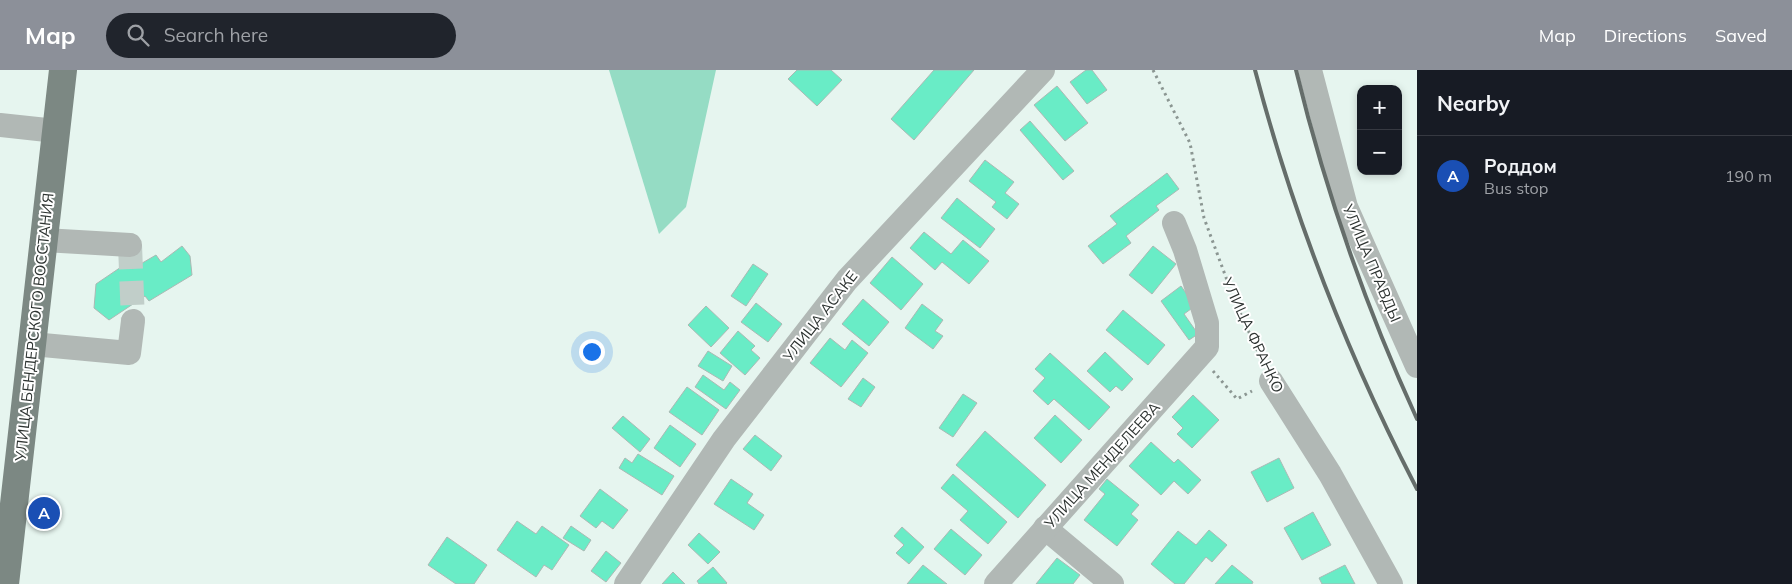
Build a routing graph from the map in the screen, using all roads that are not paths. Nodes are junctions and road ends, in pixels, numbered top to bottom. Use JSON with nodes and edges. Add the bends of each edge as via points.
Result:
{"nodes":[{"id":1,"x":63,"y":70,"type":"edge"},
{"id":2,"x":1043,"y":70,"type":"edge"},
{"id":3,"x":1310,"y":70,"type":"edge"},
{"id":4,"x":0,"y":124,"type":"edge"},
{"id":5,"x":56,"y":131,"type":"junction"},
{"id":6,"x":1174,"y":223,"type":"dead end"},
{"id":7,"x":44,"y":240,"type":"junction"},
{"id":8,"x":130,"y":245,"type":"dead end"},
{"id":9,"x":133,"y":320,"type":"tunnel mouth"},
{"id":10,"x":32,"y":344,"type":"junction"},
{"id":11,"x":1417,"y":366,"type":"edge"},
{"id":12,"x":1271,"y":381,"type":"road end"},
{"id":13,"x":1045,"y":528,"type":"junction"},
{"id":14,"x":5,"y":584,"type":"edge"},
{"id":15,"x":626,"y":584,"type":"edge"},
{"id":16,"x":996,"y":584,"type":"edge"},
{"id":17,"x":1112,"y":584,"type":"edge"},
{"id":18,"x":1391,"y":584,"type":"edge"}],
"edges":[{"from":1,"to":5,"type":"main road","name":"УЛИЦА БЕНДЕРСКОГО ВОССТАНИЯ"},
{"from":2,"to":15,"type":"street","name":"УЛИЦА АСАКЕ","via":[[847,280],[724,439]]},
{"from":3,"to":11,"type":"street","name":"УЛИЦА ПРАВДЫ","via":[[1346,207]]},
{"from":4,"to":5,"type":"street"},
{"from":5,"to":7,"type":"main road","name":"УЛИЦА БЕНДЕРСКОГО ВОССТАНИЯ"},
{"from":6,"to":13,"type":"street","name":"УЛИЦА МЕНДЕЛЕЕВА","via":[[1207,323],[1204,351]]},
{"from":7,"to":8,"type":"street"},
{"from":7,"to":10,"type":"main road","name":"УЛИЦА БЕНДЕРСКОГО ВОССТАНИЯ"},
{"from":9,"to":10,"type":"street","via":[[129,353]]},
{"from":10,"to":14,"type":"main road","name":"УЛИЦА БЕНДЕРСКОГО ВОССТАНИЯ"},
{"from":12,"to":18,"type":"street","name":"УЛИЦА ФРАНКО","via":[[1330,474]]},
{"from":13,"to":16,"type":"street","name":"УЛИЦА МЕНДЕЛЕЕВА"},
{"from":13,"to":17,"type":"street"}]}
